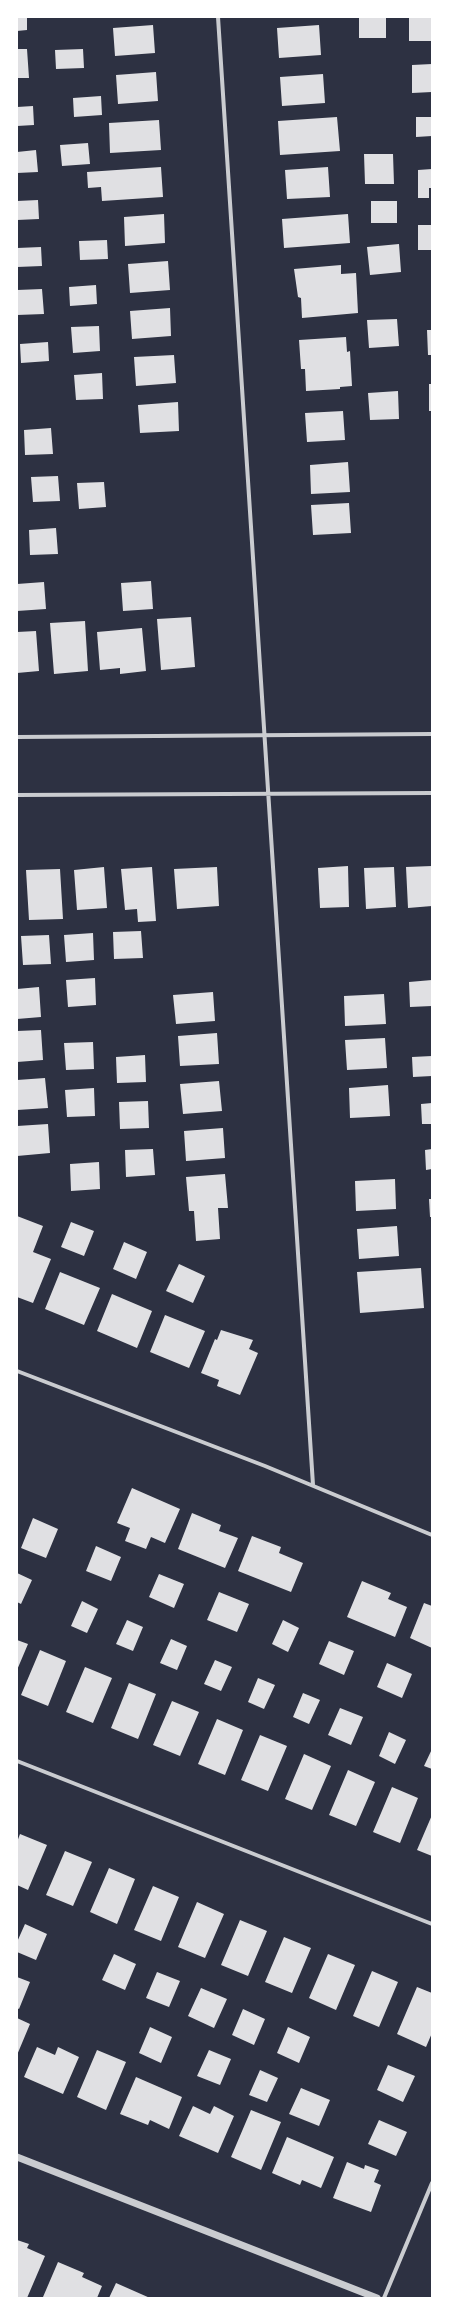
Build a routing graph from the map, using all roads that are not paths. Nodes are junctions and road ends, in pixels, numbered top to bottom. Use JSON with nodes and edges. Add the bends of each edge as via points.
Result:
{"nodes":[{"id":1,"x":218,"y":17,"type":"edge"},
{"id":2,"x":432,"y":734,"type":"edge"},
{"id":3,"x":264,"y":735,"type":"junction"},
{"id":4,"x":17,"y":737,"type":"edge"},
{"id":5,"x":432,"y":793,"type":"edge"},
{"id":6,"x":268,"y":794,"type":"junction"},
{"id":7,"x":17,"y":796,"type":"edge"},
{"id":8,"x":17,"y":1371,"type":"edge"},
{"id":9,"x":313,"y":1485,"type":"junction"},
{"id":10,"x":432,"y":1535,"type":"edge"},
{"id":11,"x":17,"y":1761,"type":"edge"},
{"id":12,"x":432,"y":1924,"type":"edge"},
{"id":13,"x":17,"y":2157,"type":"edge"},
{"id":14,"x":432,"y":2183,"type":"edge"},
{"id":15,"x":377,"y":2298,"type":"edge"},
{"id":16,"x":384,"y":2298,"type":"edge"}],
"edges":[{"from":1,"to":3,"type":"street"},
{"from":2,"to":3,"type":"street"},
{"from":3,"to":4,"type":"street"},
{"from":3,"to":6,"type":"street"},
{"from":5,"to":6,"type":"street"},
{"from":6,"to":7,"type":"street"},
{"from":6,"to":9,"type":"street"},
{"from":8,"to":9,"type":"street"},
{"from":9,"to":10,"type":"street"},
{"from":11,"to":12,"type":"street"},
{"from":13,"to":15,"type":"street"},
{"from":14,"to":16,"type":"street"}]}
